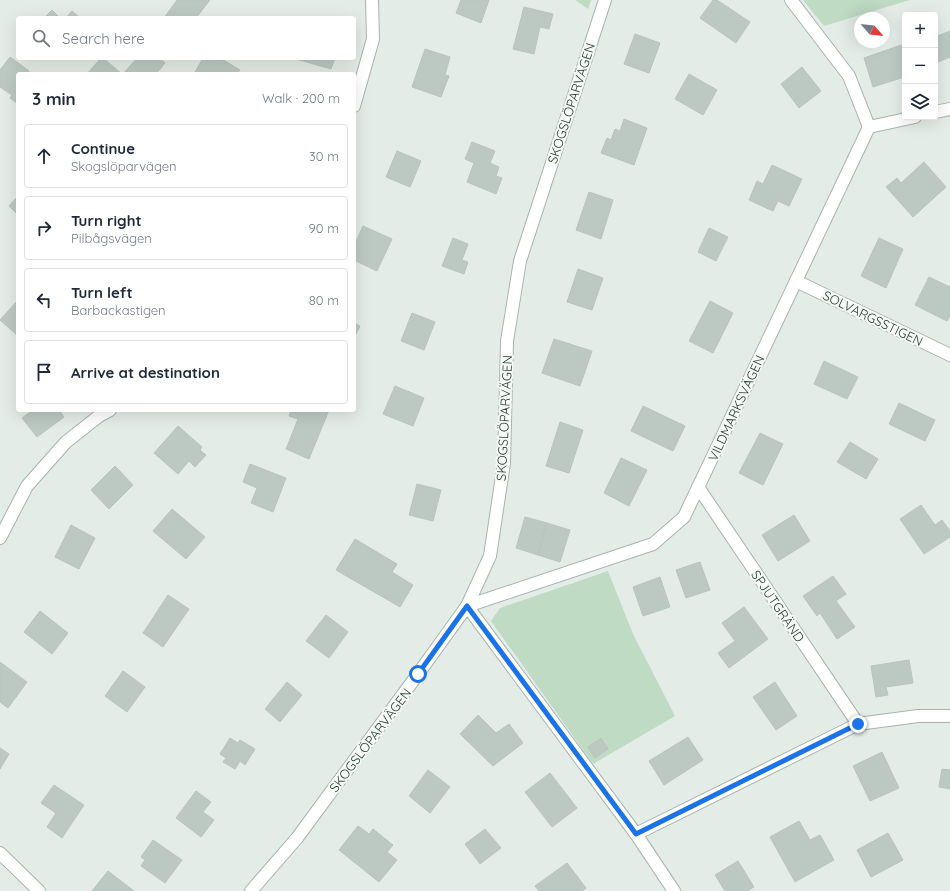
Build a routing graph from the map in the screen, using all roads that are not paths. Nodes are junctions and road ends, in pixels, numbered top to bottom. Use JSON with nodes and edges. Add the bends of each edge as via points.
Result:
{"nodes":[{"id":1,"x":372,"y":0,"type":"edge"},
{"id":2,"x":605,"y":0,"type":"edge"},
{"id":3,"x":791,"y":0,"type":"edge"},
{"id":4,"x":356,"y":99,"type":"edge"},
{"id":5,"x":950,"y":109,"type":"edge"},
{"id":6,"x":938,"y":111,"type":"edge"},
{"id":7,"x":902,"y":120,"type":"edge"},
{"id":8,"x":869,"y":127,"type":"junction"},
{"id":9,"x":796,"y":281,"type":"junction"},
{"id":10,"x":950,"y":355,"type":"edge"},
{"id":11,"x":106,"y":412,"type":"edge"},
{"id":12,"x":698,"y":488,"type":"junction"},
{"id":13,"x":0,"y":538,"type":"edge"},
{"id":14,"x":467,"y":606,"type":"junction"},
{"id":15,"x":950,"y":716,"type":"edge"},
{"id":16,"x":858,"y":724,"type":"junction"},
{"id":17,"x":636,"y":834,"type":"junction"},
{"id":18,"x":0,"y":853,"type":"edge"},
{"id":19,"x":39,"y":891,"type":"edge"},
{"id":20,"x":251,"y":891,"type":"edge"},
{"id":21,"x":674,"y":891,"type":"edge"}],
"edges":[{"from":1,"to":4,"type":"street","via":[[373,39]]},
{"from":2,"to":14,"type":"street","name":"SKOGSLÖPARVÄGEN","via":[[520,261],[507,341],[504,463],[490,556]]},
{"from":3,"to":8,"type":"street","via":[[849,76]]},
{"from":5,"to":6,"type":"street"},
{"from":7,"to":8,"type":"street"},
{"from":8,"to":9,"type":"street","name":"VILDMARKSVÄGEN"},
{"from":9,"to":10,"type":"street","name":"SOLVARGSSTIGEN"},
{"from":9,"to":12,"type":"street","name":"VILDMARKSVÄGEN"},
{"from":11,"to":13,"type":"street","via":[[66,442],[27,486]]},
{"from":12,"to":14,"type":"street","name":"VILDMARKSVÄGEN","via":[[684,517],[653,544]]},
{"from":12,"to":16,"type":"street","name":"SPJUTGRÄND"},
{"from":14,"to":17,"type":"street"},
{"from":14,"to":20,"type":"street","name":"SKOGSLÖPARVÄGEN","via":[[297,838]]},
{"from":15,"to":16,"type":"street","via":[[918,716]]},
{"from":16,"to":17,"type":"street"},
{"from":17,"to":21,"type":"street"},
{"from":18,"to":19,"type":"street"}]}
